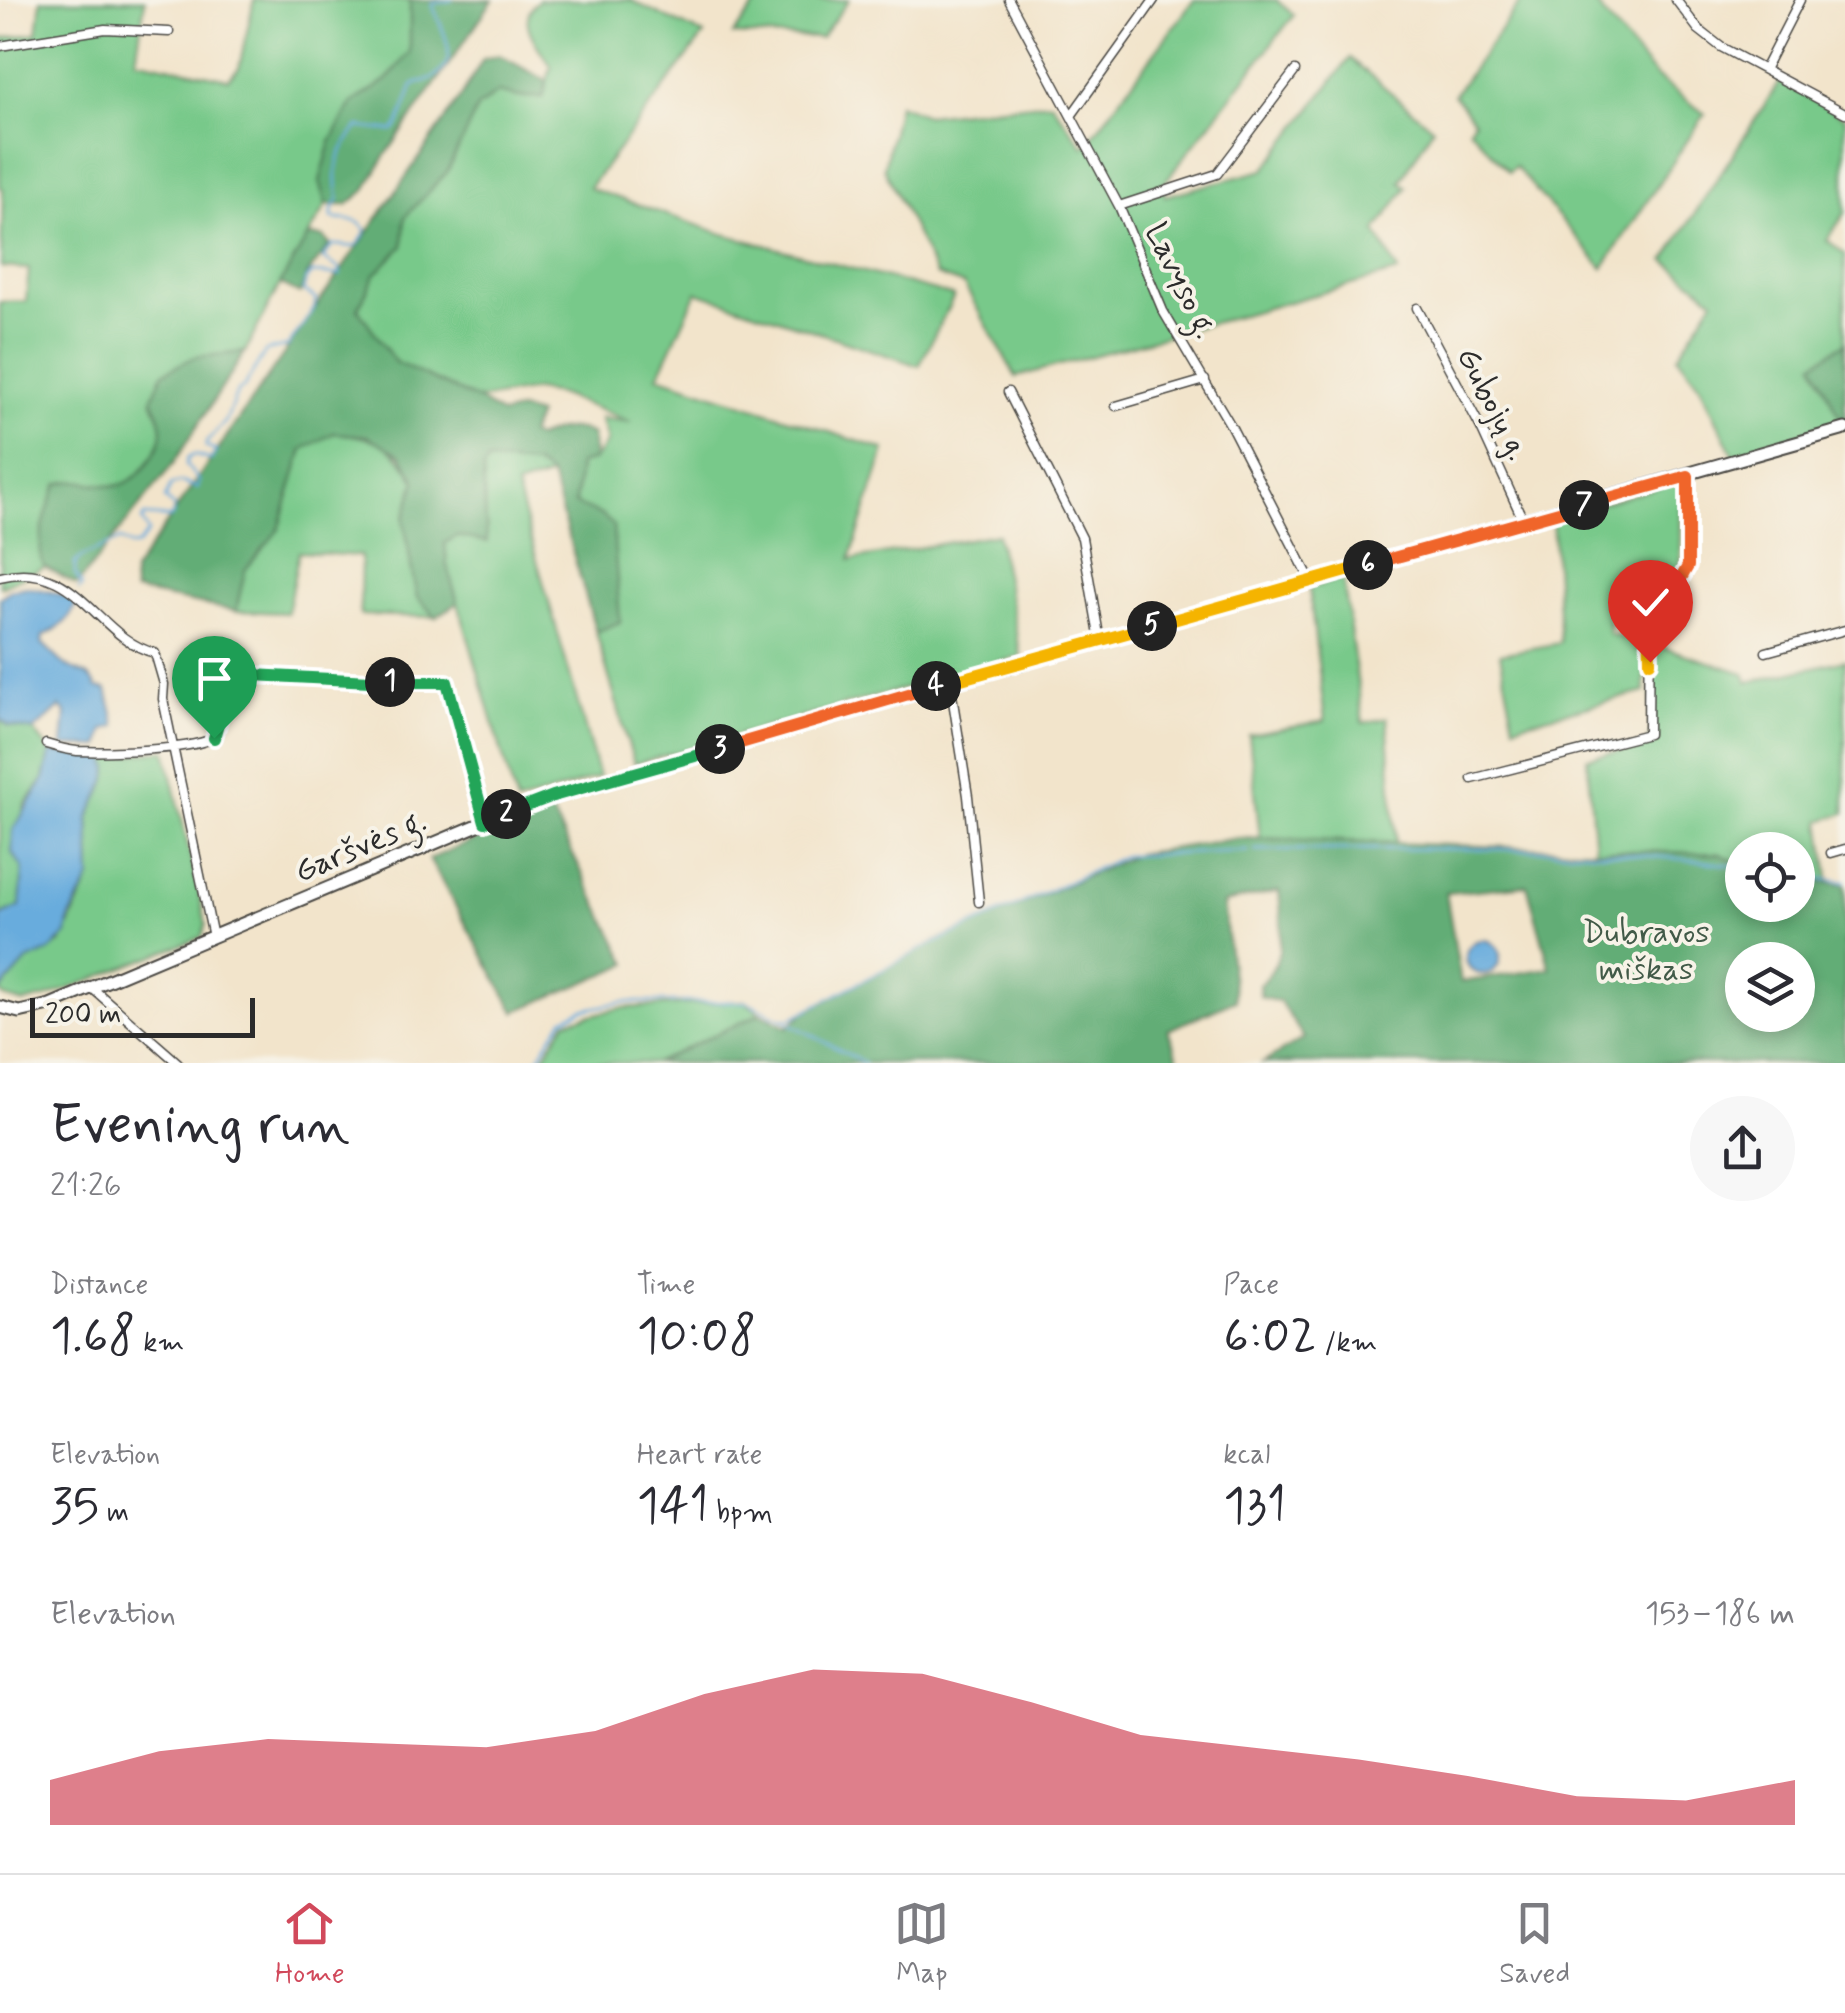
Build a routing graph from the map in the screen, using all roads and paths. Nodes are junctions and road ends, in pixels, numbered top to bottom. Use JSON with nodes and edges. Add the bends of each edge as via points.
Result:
{"nodes":[{"id":1,"x":1009,"y":0,"type":"edge"},
{"id":2,"x":1154,"y":0,"type":"edge"},
{"id":3,"x":1676,"y":0,"type":"edge"},
{"id":4,"x":1800,"y":0,"type":"edge"},
{"id":5,"x":169,"y":32,"type":"dead end"},
{"id":6,"x":0,"y":46,"type":"edge"},
{"id":7,"x":1765,"y":68,"type":"junction"},
{"id":8,"x":1294,"y":70,"type":"dead end"},
{"id":9,"x":1845,"y":111,"type":"edge"},
{"id":10,"x":1071,"y":116,"type":"junction"},
{"id":11,"x":1119,"y":206,"type":"junction"},
{"id":12,"x":1416,"y":308,"type":"dead end"},
{"id":13,"x":1204,"y":380,"type":"junction"},
{"id":14,"x":1008,"y":392,"type":"dead end"},
{"id":15,"x":1116,"y":406,"type":"dead end"},
{"id":16,"x":1845,"y":430,"type":"edge"},
{"id":17,"x":1688,"y":476,"type":"junction"},
{"id":18,"x":1524,"y":522,"type":"junction"},
{"id":19,"x":0,"y":577,"type":"edge"},
{"id":20,"x":1312,"y":581,"type":"junction"},
{"id":21,"x":1845,"y":630,"type":"edge"},
{"id":22,"x":1100,"y":640,"type":"junction"},
{"id":23,"x":1766,"y":652,"type":"dead end"},
{"id":24,"x":950,"y":682,"type":"junction"},
{"id":25,"x":46,"y":744,"type":"dead end"},
{"id":26,"x":172,"y":747,"type":"junction"},
{"id":27,"x":1472,"y":778,"type":"dead end"},
{"id":28,"x":485,"y":822,"type":"junction"},
{"id":29,"x":1845,"y":850,"type":"edge"},
{"id":30,"x":1831,"y":853,"type":"dead end"},
{"id":31,"x":979,"y":902,"type":"dead end"},
{"id":32,"x":212,"y":936,"type":"junction"},
{"id":33,"x":92,"y":988,"type":"junction"},
{"id":34,"x":0,"y":1006,"type":"edge"},
{"id":35,"x":178,"y":1063,"type":"edge"}],
"edges":[{"from":1,"to":10,"type":"street","name":"Lavyso g."},
{"from":2,"to":10,"type":"street"},
{"from":3,"to":7,"type":"street","via":[[1721,48]]},
{"from":4,"to":7,"type":"street"},
{"from":5,"to":6,"type":"street","via":[[104,29]]},
{"from":7,"to":9,"type":"street"},
{"from":8,"to":11,"type":"street","via":[[1217,174]]},
{"from":10,"to":11,"type":"street","name":"Lavyso g."},
{"from":11,"to":13,"type":"street","name":"Lavyso g.","via":[[1164,311]]},
{"from":12,"to":18,"type":"street","name":"Gubojų g."},
{"from":13,"to":15,"type":"street"},
{"from":13,"to":20,"type":"street","name":"Lavyso g."},
{"from":14,"to":22,"type":"street","via":[[1082,538]]},
{"from":16,"to":17,"type":"main road","name":"Garšvės g."},
{"from":17,"to":18,"type":"main road","name":"Garšvės g."},
{"from":17,"to":27,"type":"street","via":[[1688,566],[1674,590],[1649,610],[1648,734]]},
{"from":18,"to":20,"type":"main road","name":"Garšvės g."},
{"from":19,"to":26,"type":"street","via":[[56,582],[139,648],[155,653]]},
{"from":20,"to":22,"type":"main road","name":"Garšvės g."},
{"from":21,"to":23,"type":"street"},
{"from":22,"to":24,"type":"main road","name":"Garšvės g."},
{"from":24,"to":28,"type":"main road","name":"Garšvės g.","via":[[553,796]]},
{"from":24,"to":31,"type":"street"},
{"from":25,"to":26,"type":"street","via":[[78,751]]},
{"from":26,"to":28,"type":"street","via":[[214,738],[232,674],[447,682]]},
{"from":26,"to":32,"type":"street"},
{"from":28,"to":32,"type":"main road","name":"Garšvės g."},
{"from":29,"to":30,"type":"street"},
{"from":32,"to":33,"type":"main road","name":"Garšvės g."},
{"from":33,"to":34,"type":"main road","name":"Garšvės g.","via":[[32,1010]]},
{"from":33,"to":35,"type":"street"}]}
